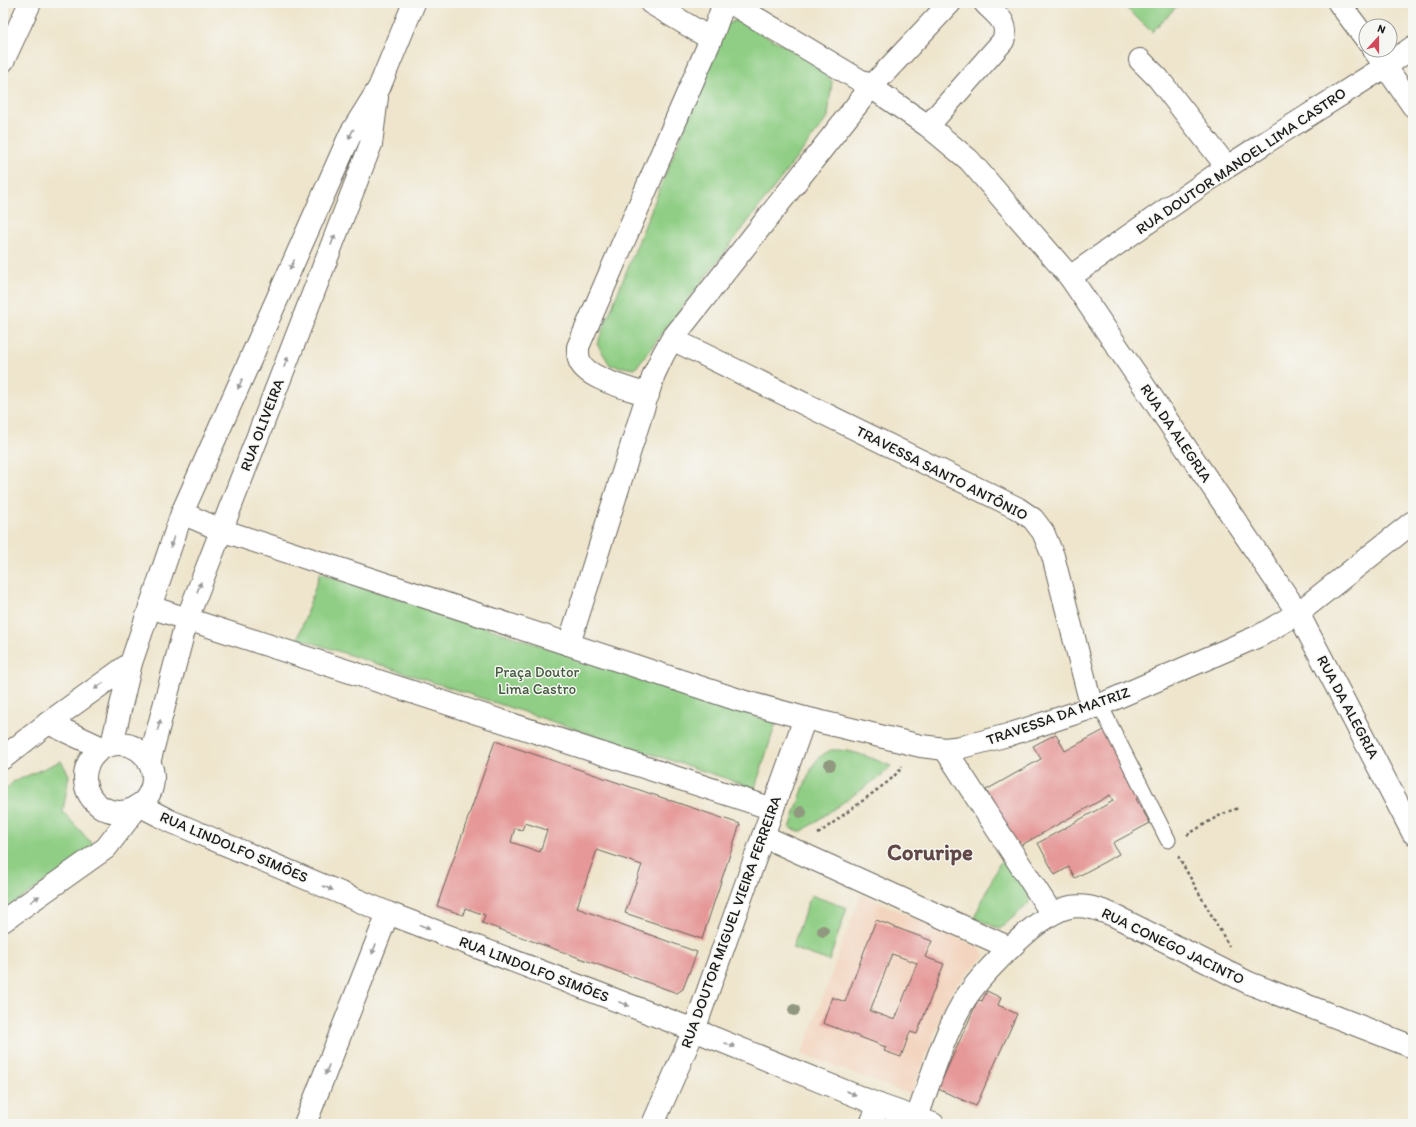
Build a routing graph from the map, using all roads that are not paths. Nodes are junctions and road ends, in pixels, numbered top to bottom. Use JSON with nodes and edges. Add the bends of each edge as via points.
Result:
{"nodes":[{"id":1,"x":30,"y":3,"type":"edge"},
{"id":2,"x":414,"y":3,"type":"edge"},
{"id":3,"x":651,"y":3,"type":"edge"},
{"id":4,"x":724,"y":3,"type":"edge"},
{"id":5,"x":731,"y":3,"type":"edge"},
{"id":6,"x":950,"y":3,"type":"edge"},
{"id":7,"x":985,"y":3,"type":"edge"},
{"id":8,"x":1339,"y":3,"type":"edge"},
{"id":9,"x":1358,"y":29,"type":"edge"},
{"id":10,"x":711,"y":39,"type":"junction"},
{"id":11,"x":1413,"y":47,"type":"edge"},
{"id":12,"x":1398,"y":52,"type":"edge"},
{"id":13,"x":1380,"y":58,"type":"edge"},
{"id":14,"x":1140,"y":60,"type":"dead end"},
{"id":15,"x":3,"y":61,"type":"edge"},
{"id":16,"x":871,"y":87,"type":"junction"},
{"id":17,"x":379,"y":88,"type":"junction"},
{"id":18,"x":1413,"y":106,"type":"edge"},
{"id":19,"x":928,"y":126,"type":"junction"},
{"id":20,"x":1227,"y":167,"type":"junction"},
{"id":21,"x":1070,"y":277,"type":"junction"},
{"id":22,"x":672,"y":339,"type":"junction"},
{"id":23,"x":648,"y":395,"type":"junction"},
{"id":24,"x":182,"y":513,"type":"junction"},
{"id":25,"x":1412,"y":525,"type":"edge"},
{"id":26,"x":221,"y":530,"type":"junction"},
{"id":27,"x":150,"y":607,"type":"junction"},
{"id":28,"x":1298,"y":613,"type":"junction"},
{"id":29,"x":187,"y":619,"type":"junction"},
{"id":30,"x":569,"y":644,"type":"junction"},
{"id":31,"x":131,"y":663,"type":"junction"},
{"id":32,"x":1096,"y":706,"type":"junction"},
{"id":33,"x":805,"y":718,"type":"junction"},
{"id":34,"x":48,"y":723,"type":"junction"},
{"id":35,"x":107,"y":746,"type":"junction"},
{"id":36,"x":945,"y":749,"type":"junction"},
{"id":37,"x":3,"y":758,"type":"edge"},
{"id":38,"x":149,"y":763,"type":"junction"},
{"id":39,"x":139,"y":805,"type":"junction"},
{"id":40,"x":773,"y":808,"type":"junction"},
{"id":41,"x":1413,"y":833,"type":"edge"},
{"id":42,"x":763,"y":836,"type":"junction"},
{"id":43,"x":1170,"y":842,"type":"road end"},
{"id":44,"x":388,"y":913,"type":"junction"},
{"id":45,"x":1052,"y":914,"type":"junction"},
{"id":46,"x":3,"y":921,"type":"edge"},
{"id":47,"x":1010,"y":948,"type":"junction"},
{"id":48,"x":694,"y":1030,"type":"junction"},
{"id":49,"x":1413,"y":1047,"type":"edge"},
{"id":50,"x":875,"y":1114,"type":"edge"},
{"id":51,"x":925,"y":1121,"type":"edge"},
{"id":52,"x":305,"y":1124,"type":"edge"},
{"id":53,"x":653,"y":1124,"type":"edge"}],
"edges":[{"from":1,"to":15,"type":"street"},
{"from":2,"to":17,"type":"street","name":"RUA OLIVEIRA"},
{"from":3,"to":10,"type":"street"},
{"from":4,"to":10,"type":"street"},
{"from":5,"to":16,"type":"street","name":"RUA DA ALEGRIA"},
{"from":6,"to":16,"type":"street"},
{"from":7,"to":19,"type":"street","via":[[1005,24],[1006,33],[1003,41]]},
{"from":8,"to":9,"type":"street"},
{"from":10,"to":23,"type":"street","via":[[578,347],[579,360],[585,369],[596,376]]},
{"from":11,"to":12,"type":"street","name":"RUA DOUTOR MANOEL LIMA CASTRO"},
{"from":13,"to":18,"type":"street"},
{"from":13,"to":20,"type":"street","name":"RUA DOUTOR MANOEL LIMA CASTRO"},
{"from":14,"to":20,"type":"street","via":[[1158,78]]},
{"from":16,"to":19,"type":"street","name":"RUA DA ALEGRIA"},
{"from":16,"to":22,"type":"street"},
{"from":17,"to":24,"type":"street","name":"RUA OLIVEIRA","one_way":true,"via":[[351,133]]},
{"from":26,"to":17,"type":"street","name":"RUA OLIVEIRA","one_way":true,"via":[[371,144]]},
{"from":19,"to":21,"type":"street","name":"RUA DA ALEGRIA","via":[[969,160]]},
{"from":20,"to":21,"type":"street","name":"RUA DOUTOR MANOEL LIMA CASTRO"},
{"from":21,"to":28,"type":"street","name":"RUA DA ALEGRIA"},
{"from":22,"to":23,"type":"street","via":[[654,374]]},
{"from":22,"to":32,"type":"street","name":"TRAVESSA SANTO ANTÔNIO","via":[[1017,508],[1033,519],[1043,532],[1053,556]]},
{"from":23,"to":30,"type":"street"},
{"from":24,"to":26,"type":"street"},
{"from":24,"to":27,"type":"street","name":"RUA OLIVEIRA","one_way":true},
{"from":25,"to":28,"type":"street","name":"TRAVESSA DA MATRIZ"},
{"from":29,"to":26,"type":"street","name":"RUA OLIVEIRA","one_way":true},
{"from":26,"to":30,"type":"street"},
{"from":27,"to":29,"type":"street"},
{"from":27,"to":31,"type":"street","name":"RUA OLIVEIRA"},
{"from":28,"to":32,"type":"street","name":"TRAVESSA DA MATRIZ","via":[[1261,635]]},
{"from":28,"to":41,"type":"street","name":"RUA DA ALEGRIA"},
{"from":38,"to":29,"type":"street","name":"RUA OLIVEIRA","one_way":true},
{"from":29,"to":40,"type":"street"},
{"from":30,"to":33,"type":"street","via":[[742,701]]},
{"from":31,"to":34,"type":"street","one_way":true},
{"from":31,"to":35,"type":"street","name":"RUA OLIVEIRA"},
{"from":32,"to":36,"type":"street","name":"TRAVESSA DA MATRIZ","via":[[1008,735]]},
{"from":32,"to":43,"type":"lane"},
{"from":33,"to":36,"type":"street","name":"TRAVESSA DA MATRIZ","via":[[921,746]]},
{"from":33,"to":40,"type":"street","name":"RUA DOUTOR MIGUEL VIEIRA FERREIRA"},
{"from":34,"to":35,"type":"street"},
{"from":34,"to":37,"type":"street"},
{"from":35,"to":38,"type":"street","via":[[123,744],[133,747],[142,753]]},
{"from":35,"to":39,"type":"street","via":[[93,755],[87,764],[86,786],[90,796],[107,810],[123,811]]},
{"from":36,"to":45,"type":"street"},
{"from":38,"to":39,"type":"street","via":[[152,786]]},
{"from":39,"to":44,"type":"street","name":"RUA LINDOLFO SIMÕES","one_way":true,"via":[[170,821]]},
{"from":46,"to":39,"type":"street","one_way":true,"via":[[106,848]]},
{"from":40,"to":42,"type":"street","name":"RUA DOUTOR MIGUEL VIEIRA FERREIRA"},
{"from":42,"to":47,"type":"street"},
{"from":42,"to":48,"type":"street","name":"RUA DOUTOR MIGUEL VIEIRA FERREIRA"},
{"from":44,"to":48,"type":"street","name":"RUA LINDOLFO SIMÕES","one_way":true},
{"from":44,"to":52,"type":"street","one_way":true},
{"from":45,"to":47,"type":"street","name":"RUA CONEGO JACINTO"},
{"from":45,"to":49,"type":"street","name":"RUA CONEGO JACINTO","via":[[1080,906],[1097,909],[1249,983]]},
{"from":47,"to":51,"type":"street","name":"RUA CONEGO JACINTO","via":[[974,987],[963,1003],[946,1038]]},
{"from":48,"to":50,"type":"street","name":"RUA LINDOLFO SIMÕES","one_way":true},
{"from":48,"to":53,"type":"street","name":"RUA DOUTOR MIGUEL VIEIRA FERREIRA"},
{"from":50,"to":51,"type":"street","name":"RUA LINDOLFO SIMÕES"}]}
